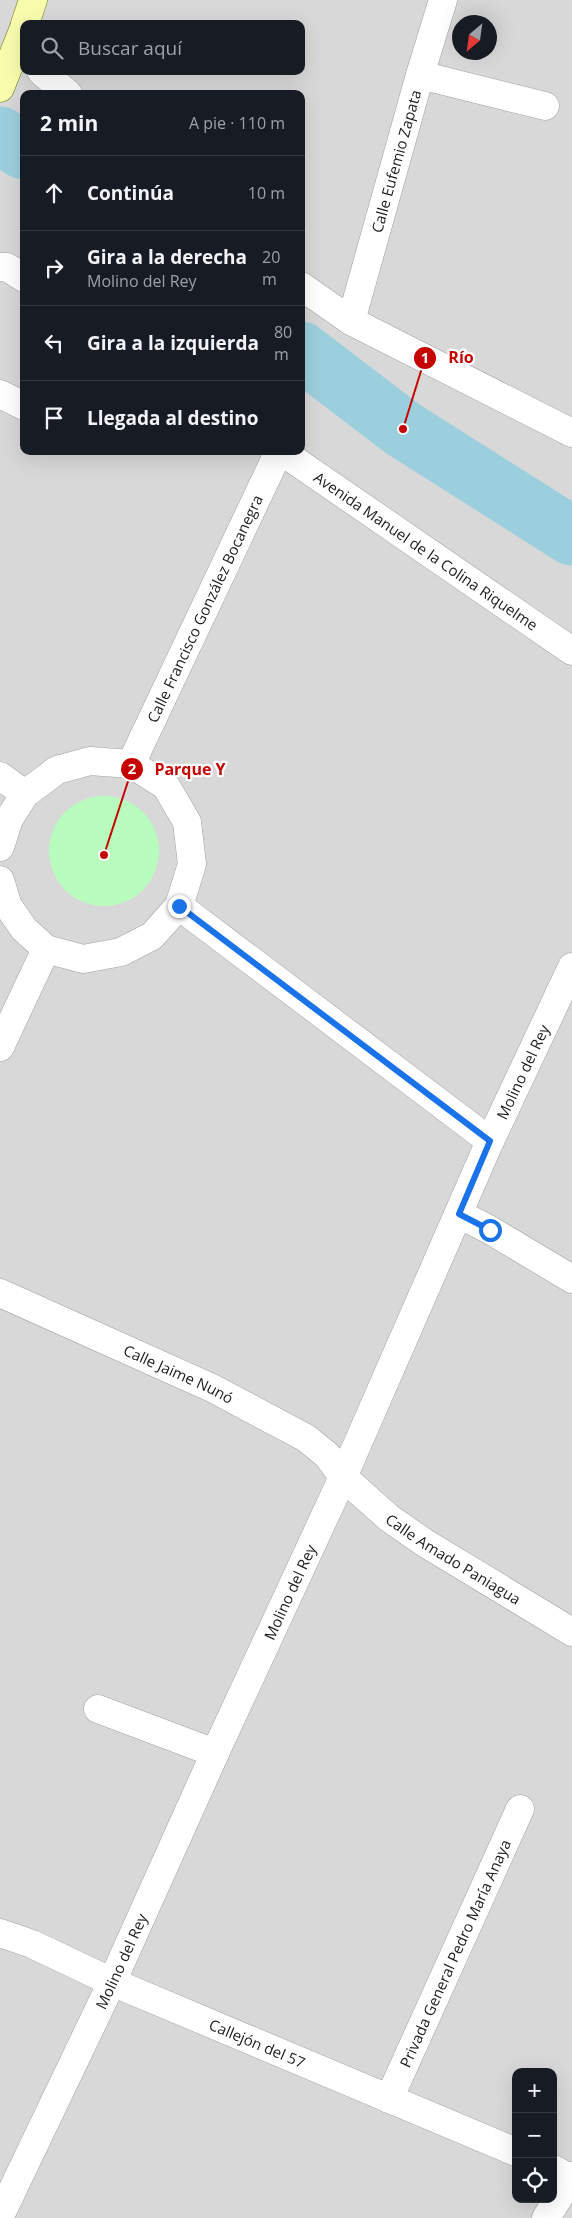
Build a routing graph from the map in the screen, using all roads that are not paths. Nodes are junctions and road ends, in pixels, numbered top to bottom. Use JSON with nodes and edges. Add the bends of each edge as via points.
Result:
{"nodes":[{"id":1,"x":33,"y":0,"type":"edge"},
{"id":2,"x":443,"y":0,"type":"edge"},
{"id":3,"x":26,"y":20,"type":"edge"},
{"id":4,"x":20,"y":47,"type":"edge"},
{"id":5,"x":46,"y":75,"type":"edge"},
{"id":6,"x":420,"y":75,"type":"junction"},
{"id":7,"x":2,"y":84,"type":"edge"},
{"id":8,"x":63,"y":90,"type":"edge"},
{"id":9,"x":545,"y":106,"type":"dead end"},
{"id":10,"x":0,"y":267,"type":"edge"},
{"id":11,"x":20,"y":275,"type":"edge"},
{"id":12,"x":305,"y":289,"type":"edge"},
{"id":13,"x":351,"y":321,"type":"junction"},
{"id":14,"x":0,"y":394,"type":"edge"},
{"id":15,"x":20,"y":404,"type":"edge"},
{"id":16,"x":572,"y":433,"type":"edge"},
{"id":17,"x":278,"y":455,"type":"edge"},
{"id":18,"x":286,"y":455,"type":"edge"},
{"id":19,"x":572,"y":650,"type":"edge"},
{"id":20,"x":130,"y":764,"type":"junction"},
{"id":21,"x":0,"y":776,"type":"edge"},
{"id":22,"x":26,"y":794,"type":"junction"},
{"id":23,"x":0,"y":847,"type":"edge"},
{"id":24,"x":0,"y":880,"type":"edge"},
{"id":25,"x":179,"y":906,"type":"junction"},
{"id":26,"x":46,"y":949,"type":"junction"},
{"id":27,"x":572,"y":967,"type":"edge"},
{"id":28,"x":0,"y":1047,"type":"edge"},
{"id":29,"x":490,"y":1141,"type":"junction"},
{"id":30,"x":459,"y":1214,"type":"junction"},
{"id":31,"x":572,"y":1279,"type":"edge"},
{"id":32,"x":0,"y":1293,"type":"edge"},
{"id":33,"x":343,"y":1477,"type":"junction"},
{"id":34,"x":572,"y":1632,"type":"edge"},
{"id":35,"x":98,"y":1709,"type":"dead end"},
{"id":36,"x":214,"y":1753,"type":"junction"},
{"id":37,"x":520,"y":1809,"type":"dead end"},
{"id":38,"x":0,"y":1933,"type":"edge"},
{"id":39,"x":112,"y":1982,"type":"junction"},
{"id":40,"x":390,"y":2099,"type":"junction"},
{"id":41,"x":512,"y":2150,"type":"edge"},
{"id":42,"x":568,"y":2176,"type":"edge"},
{"id":43,"x":0,"y":2216,"type":"edge"},
{"id":44,"x":546,"y":2218,"type":"edge"}],
"edges":[{"from":1,"to":3,"type":"main road"},
{"from":2,"to":6,"type":"street","name":"Calle Eufemio Zapata"},
{"from":4,"to":7,"type":"main road"},
{"from":5,"to":8,"type":"street"},
{"from":6,"to":9,"type":"street"},
{"from":6,"to":13,"type":"street","name":"Calle Eufemio Zapata"},
{"from":10,"to":11,"type":"street","via":[[7,267]]},
{"from":12,"to":13,"type":"street"},
{"from":13,"to":16,"type":"street"},
{"from":14,"to":15,"type":"street"},
{"from":17,"to":20,"type":"street","name":"Calle Francisco González Bocanegra"},
{"from":18,"to":19,"type":"street","name":"Avenida Manuel de la Colina Riquelme"},
{"from":20,"to":22,"type":"street","via":[[90,761],[57,770]]},
{"from":20,"to":25,"type":"street","via":[[166,786],[187,822],[192,864]]},
{"from":21,"to":22,"type":"street"},
{"from":22,"to":23,"type":"street","via":[[9,819]]},
{"from":24,"to":26,"type":"street","via":[[8,906],[24,929]]},
{"from":25,"to":26,"type":"street","via":[[152,936],[121,952],[82,959]]},
{"from":25,"to":29,"type":"street"},
{"from":26,"to":28,"type":"street"},
{"from":27,"to":29,"type":"street","name":"Molino del Rey"},
{"from":29,"to":30,"type":"street","name":"Molino del Rey"},
{"from":30,"to":31,"type":"street"},
{"from":30,"to":33,"type":"street","name":"Molino del Rey"},
{"from":32,"to":33,"type":"street","name":"Calle Jaime Nunó","via":[[212,1388],[306,1438],[328,1456]]},
{"from":33,"to":34,"type":"street","name":"Calle Amado Paniagua","via":[[389,1518],[425,1543]]},
{"from":33,"to":36,"type":"street","name":"Molino del Rey"},
{"from":35,"to":36,"type":"street"},
{"from":36,"to":39,"type":"street","name":"Molino del Rey"},
{"from":37,"to":40,"type":"street","name":"Privada General Pedro María Anaya"},
{"from":38,"to":39,"type":"street","name":"Callejón del 57","via":[[32,1944]]},
{"from":39,"to":40,"type":"street","name":"Callejón del 57"},
{"from":39,"to":43,"type":"street","name":"Molino del Rey"},
{"from":40,"to":41,"type":"street","name":"Callejón del 57"},
{"from":42,"to":44,"type":"street"}]}
